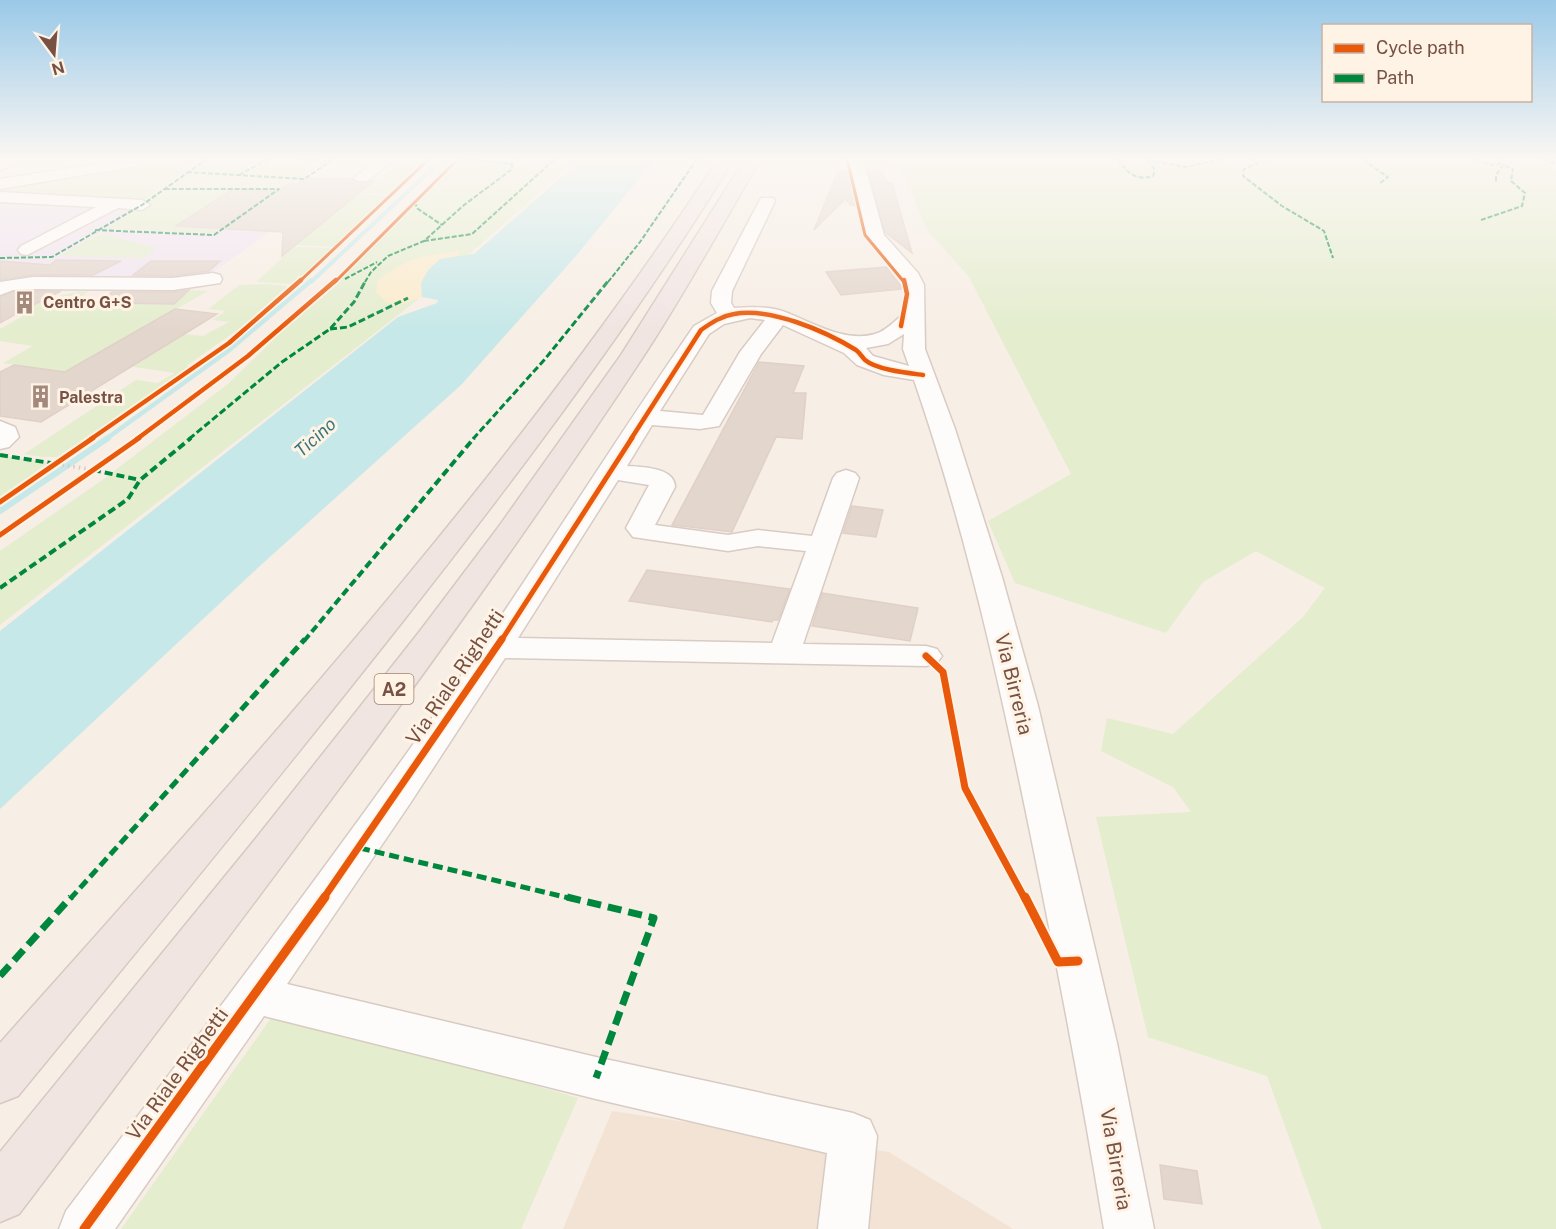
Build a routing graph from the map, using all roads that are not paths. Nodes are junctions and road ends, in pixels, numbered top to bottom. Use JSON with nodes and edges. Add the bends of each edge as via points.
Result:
{"nodes":[{"id":1,"x":91,"y":216,"type":"edge"},
{"id":2,"x":687,"y":216,"type":"edge"},
{"id":3,"x":718,"y":216,"type":"edge"},
{"id":4,"x":759,"y":216,"type":"edge"},
{"id":5,"x":871,"y":216,"type":"edge"},
{"id":6,"x":27,"y":250,"type":"dead end"},
{"id":7,"x":213,"y":279,"type":"dead end"},
{"id":8,"x":0,"y":289,"type":"edge"},
{"id":9,"x":914,"y":314,"type":"junction"},
{"id":10,"x":729,"y":315,"type":"junction"},
{"id":11,"x":779,"y":316,"type":"junction"},
{"id":12,"x":837,"y":341,"type":"junction"},
{"id":13,"x":920,"y":368,"type":"junction"},
{"id":14,"x":645,"y":417,"type":"junction"},
{"id":15,"x":0,"y":428,"type":"edge"},
{"id":16,"x":0,"y":442,"type":"edge"},
{"id":17,"x":609,"y":471,"type":"junction"},
{"id":18,"x":846,"y":478,"type":"dead end"},
{"id":19,"x":807,"y":543,"type":"dead end"},
{"id":20,"x":496,"y":648,"type":"junction"},
{"id":21,"x":784,"y":654,"type":"junction"},
{"id":22,"x":926,"y":656,"type":"dead end"},
{"id":23,"x":256,"y":995,"type":"junction"},
{"id":24,"x":0,"y":1079,"type":"edge"},
{"id":25,"x":0,"y":1195,"type":"edge"},
{"id":26,"x":84,"y":1229,"type":"edge"},
{"id":27,"x":843,"y":1229,"type":"edge"},
{"id":28,"x":1129,"y":1229,"type":"edge"}],
"edges":[{"from":1,"to":6,"type":"street"},
{"from":2,"to":24,"type":"highway","number":"A2","via":[[590,358],[453,537],[184,864]]},
{"from":3,"to":25,"type":"highway","number":"A2","via":[[626,365],[480,573],[279,839]]},
{"from":4,"to":10,"type":"street","via":[[722,291],[721,303]]},
{"from":5,"to":9,"type":"street","name":"Via Birreria","via":[[876,236],[915,285]]},
{"from":7,"to":8,"type":"street","via":[[173,284],[33,283]]},
{"from":9,"to":12,"type":"street","via":[[884,340]]},
{"from":9,"to":13,"type":"street","name":"Via Birreria","via":[[913,338]]},
{"from":10,"to":11,"type":"street","name":"Via Riale Righetti"},
{"from":10,"to":14,"type":"street","name":"Via Riale Righetti","via":[[701,330]]},
{"from":11,"to":12,"type":"street","name":"Via Riale Righetti"},
{"from":11,"to":14,"type":"street","via":[[751,352],[711,421]]},
{"from":12,"to":13,"type":"street","name":"Via Riale Righetti","via":[[863,355],[865,360],[892,369]]},
{"from":13,"to":28,"type":"street","name":"Via Birreria","via":[[988,577],[1021,706],[1095,1043]]},
{"from":14,"to":17,"type":"street","name":"Via Riale Righetti"},
{"from":15,"to":16,"type":"street","via":[[7,432],[7,437]]},
{"from":17,"to":19,"type":"street","via":[[662,481],[641,525],[643,531],[728,543],[763,538]]},
{"from":17,"to":20,"type":"street","name":"Via Riale Righetti"},
{"from":18,"to":21,"type":"street"},
{"from":20,"to":21,"type":"street"},
{"from":20,"to":23,"type":"street","name":"Via Riale Righetti"},
{"from":21,"to":22,"type":"street"},
{"from":23,"to":26,"type":"street","name":"Via Riale Righetti"},
{"from":23,"to":27,"type":"street","via":[[853,1136]]}]}
